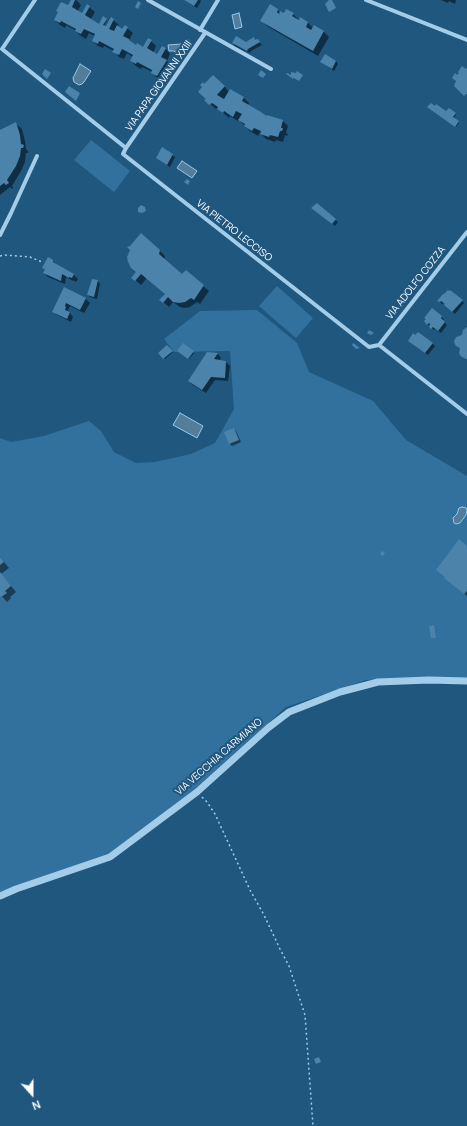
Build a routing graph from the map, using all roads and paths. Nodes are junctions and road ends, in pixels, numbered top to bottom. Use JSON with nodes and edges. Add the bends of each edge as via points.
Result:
{"nodes":[{"id":1,"x":36,"y":0,"type":"edge"},
{"id":2,"x":148,"y":0,"type":"edge"},
{"id":3,"x":218,"y":0,"type":"edge"},
{"id":4,"x":366,"y":0,"type":"edge"},
{"id":5,"x":200,"y":30,"type":"junction"},
{"id":6,"x":205,"y":33,"type":"junction"},
{"id":7,"x":467,"y":40,"type":"edge"},
{"id":8,"x":271,"y":69,"type":"dead end"},
{"id":9,"x":126,"y":148,"type":"junction"},
{"id":10,"x":37,"y":156,"type":"dead end"},
{"id":11,"x":467,"y":232,"type":"edge"},
{"id":12,"x":0,"y":235,"type":"edge"},
{"id":13,"x":0,"y":256,"type":"edge"},
{"id":14,"x":42,"y":262,"type":"dead end"},
{"id":15,"x":378,"y":345,"type":"junction"},
{"id":16,"x":467,"y":414,"type":"edge"},
{"id":17,"x":467,"y":681,"type":"edge"},
{"id":18,"x":197,"y":792,"type":"junction"},
{"id":19,"x":0,"y":896,"type":"edge"},
{"id":20,"x":313,"y":1126,"type":"edge"}],
"edges":[{"from":1,"to":9,"type":"street","name":"VIA PIETRO LECCISO","via":[[2,49]]},
{"from":2,"to":5,"type":"street"},
{"from":3,"to":5,"type":"street"},
{"from":4,"to":7,"type":"street"},
{"from":5,"to":6,"type":"street"},
{"from":6,"to":8,"type":"street"},
{"from":6,"to":9,"type":"street","name":"VIA PAPA GIOVANNI XXIII"},
{"from":9,"to":15,"type":"street","name":"VIA PIETRO LECCISO","via":[[123,154],[369,348]]},
{"from":10,"to":12,"type":"street"},
{"from":11,"to":15,"type":"street","name":"VIA ADOLFO COZZA"},
{"from":13,"to":14,"type":"path","via":[[30,257]]},
{"from":15,"to":16,"type":"street","name":"VIA PIETRO LECCISO"},
{"from":17,"to":18,"type":"street","name":"VIA VECCHIA CARMIANO","via":[[378,682],[340,692],[289,712]]},
{"from":18,"to":19,"type":"street","name":"VIA VECCHIA CARMIANO","via":[[110,857]]},
{"from":18,"to":20,"type":"path","via":[[215,814],[289,966],[304,1015]]}]}
